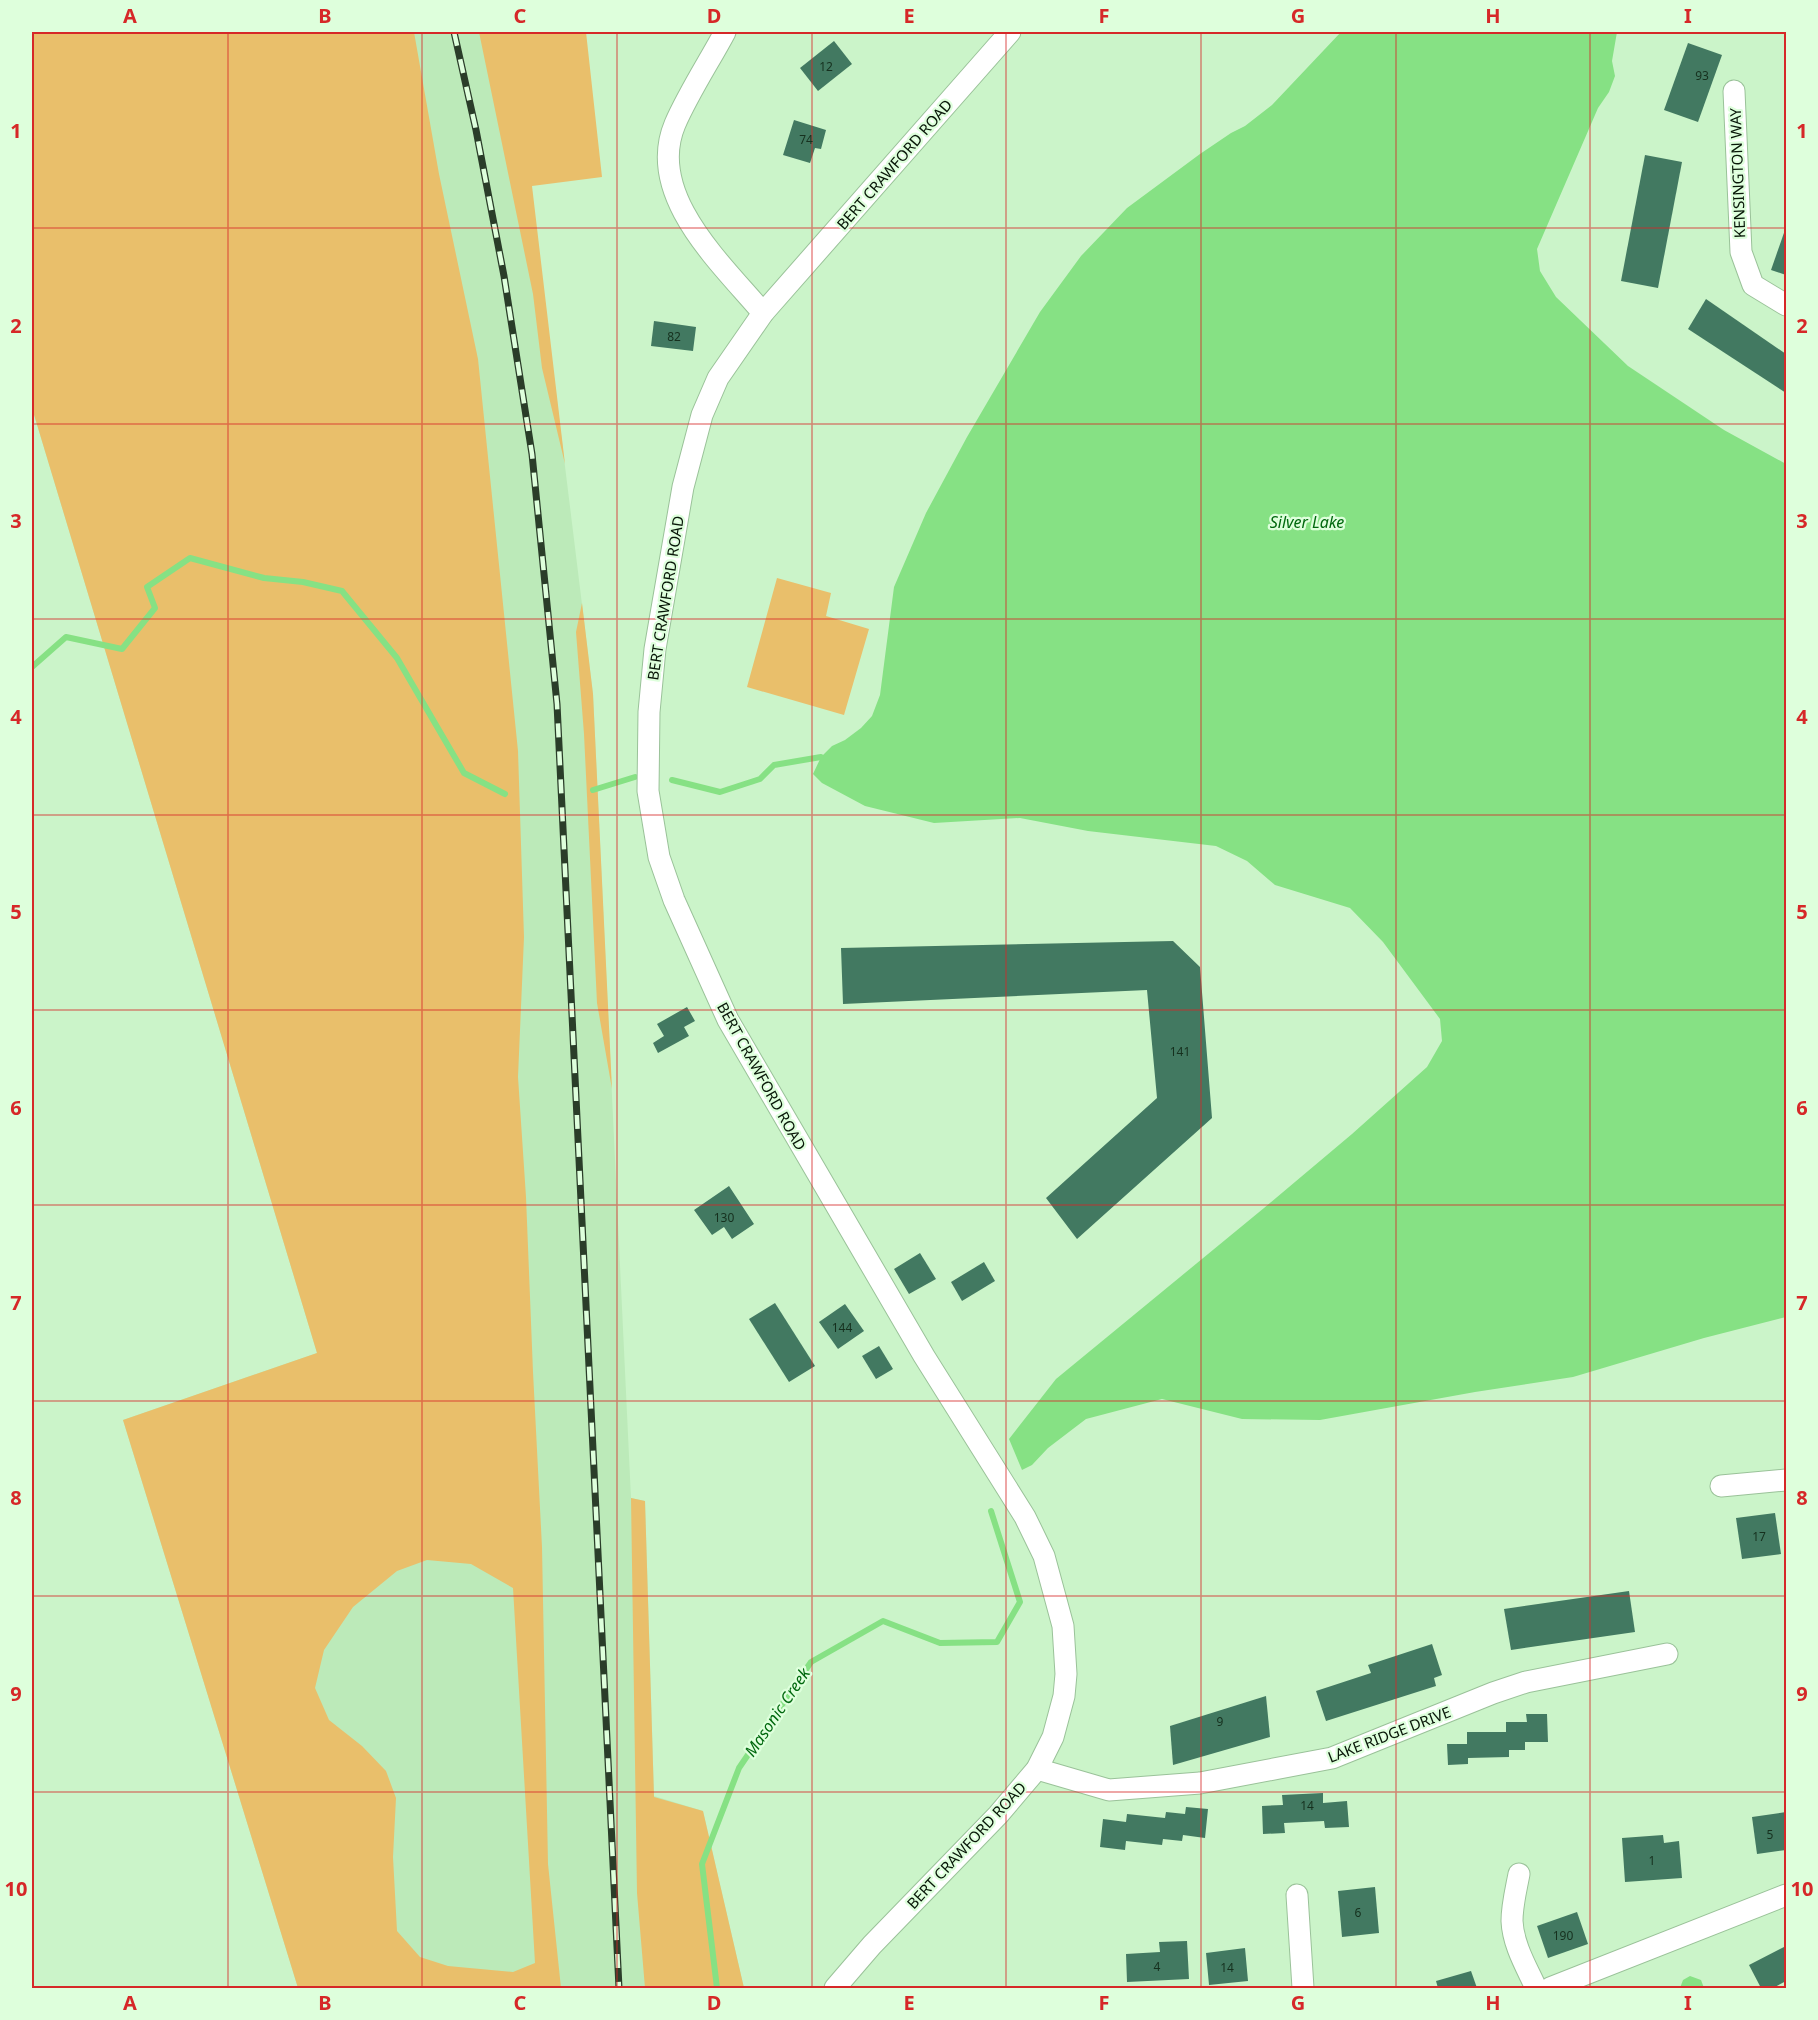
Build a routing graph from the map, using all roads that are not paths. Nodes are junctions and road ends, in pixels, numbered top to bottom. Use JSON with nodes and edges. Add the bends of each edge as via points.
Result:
{"nodes":[{"id":1,"x":725,"y":32,"type":"edge"},
{"id":2,"x":1010,"y":32,"type":"edge"},
{"id":3,"x":1734,"y":91,"type":"dead end"},
{"id":4,"x":1786,"y":305,"type":"edge"},
{"id":5,"x":763,"y":313,"type":"junction"},
{"id":6,"x":1786,"y":1480,"type":"edge"},
{"id":7,"x":1721,"y":1486,"type":"dead end"},
{"id":8,"x":1668,"y":1654,"type":"dead end"},
{"id":9,"x":1037,"y":1769,"type":"junction"},
{"id":10,"x":1519,"y":1874,"type":"dead end"},
{"id":11,"x":1297,"y":1895,"type":"dead end"},
{"id":12,"x":1786,"y":1895,"type":"edge"},
{"id":13,"x":835,"y":1989,"type":"edge"},
{"id":14,"x":1303,"y":1989,"type":"edge"},
{"id":15,"x":1536,"y":1989,"type":"edge"},
{"id":16,"x":1550,"y":1989,"type":"edge"}],
"edges":[{"from":1,"to":5,"type":"street","via":[[675,126],[668,152],[671,181],[693,229]]},
{"from":2,"to":5,"type":"street","name":"BERT CRAWFORD ROAD"},
{"from":3,"to":4,"type":"street","name":"KENSINGTON WAY","via":[[1741,252],[1753,285]]},
{"from":5,"to":9,"type":"street","name":"BERT CRAWFORD ROAD","via":[[718,378],[702,415],[683,487],[655,649],[649,712],[648,791],[659,857],[728,1020],[924,1356],[1025,1517],[1044,1556],[1063,1626],[1066,1674],[1060,1718]]},
{"from":6,"to":7,"type":"street"},
{"from":8,"to":9,"type":"street","name":"LAKE RIDGE DRIVE","via":[[1526,1682],[1332,1758],[1211,1781],[1109,1790]]},
{"from":9,"to":13,"type":"street","name":"BERT CRAWFORD ROAD"},
{"from":10,"to":15,"type":"street","via":[[1512,1924],[1517,1947]]},
{"from":11,"to":14,"type":"street"},
{"from":12,"to":16,"type":"street"}]}
